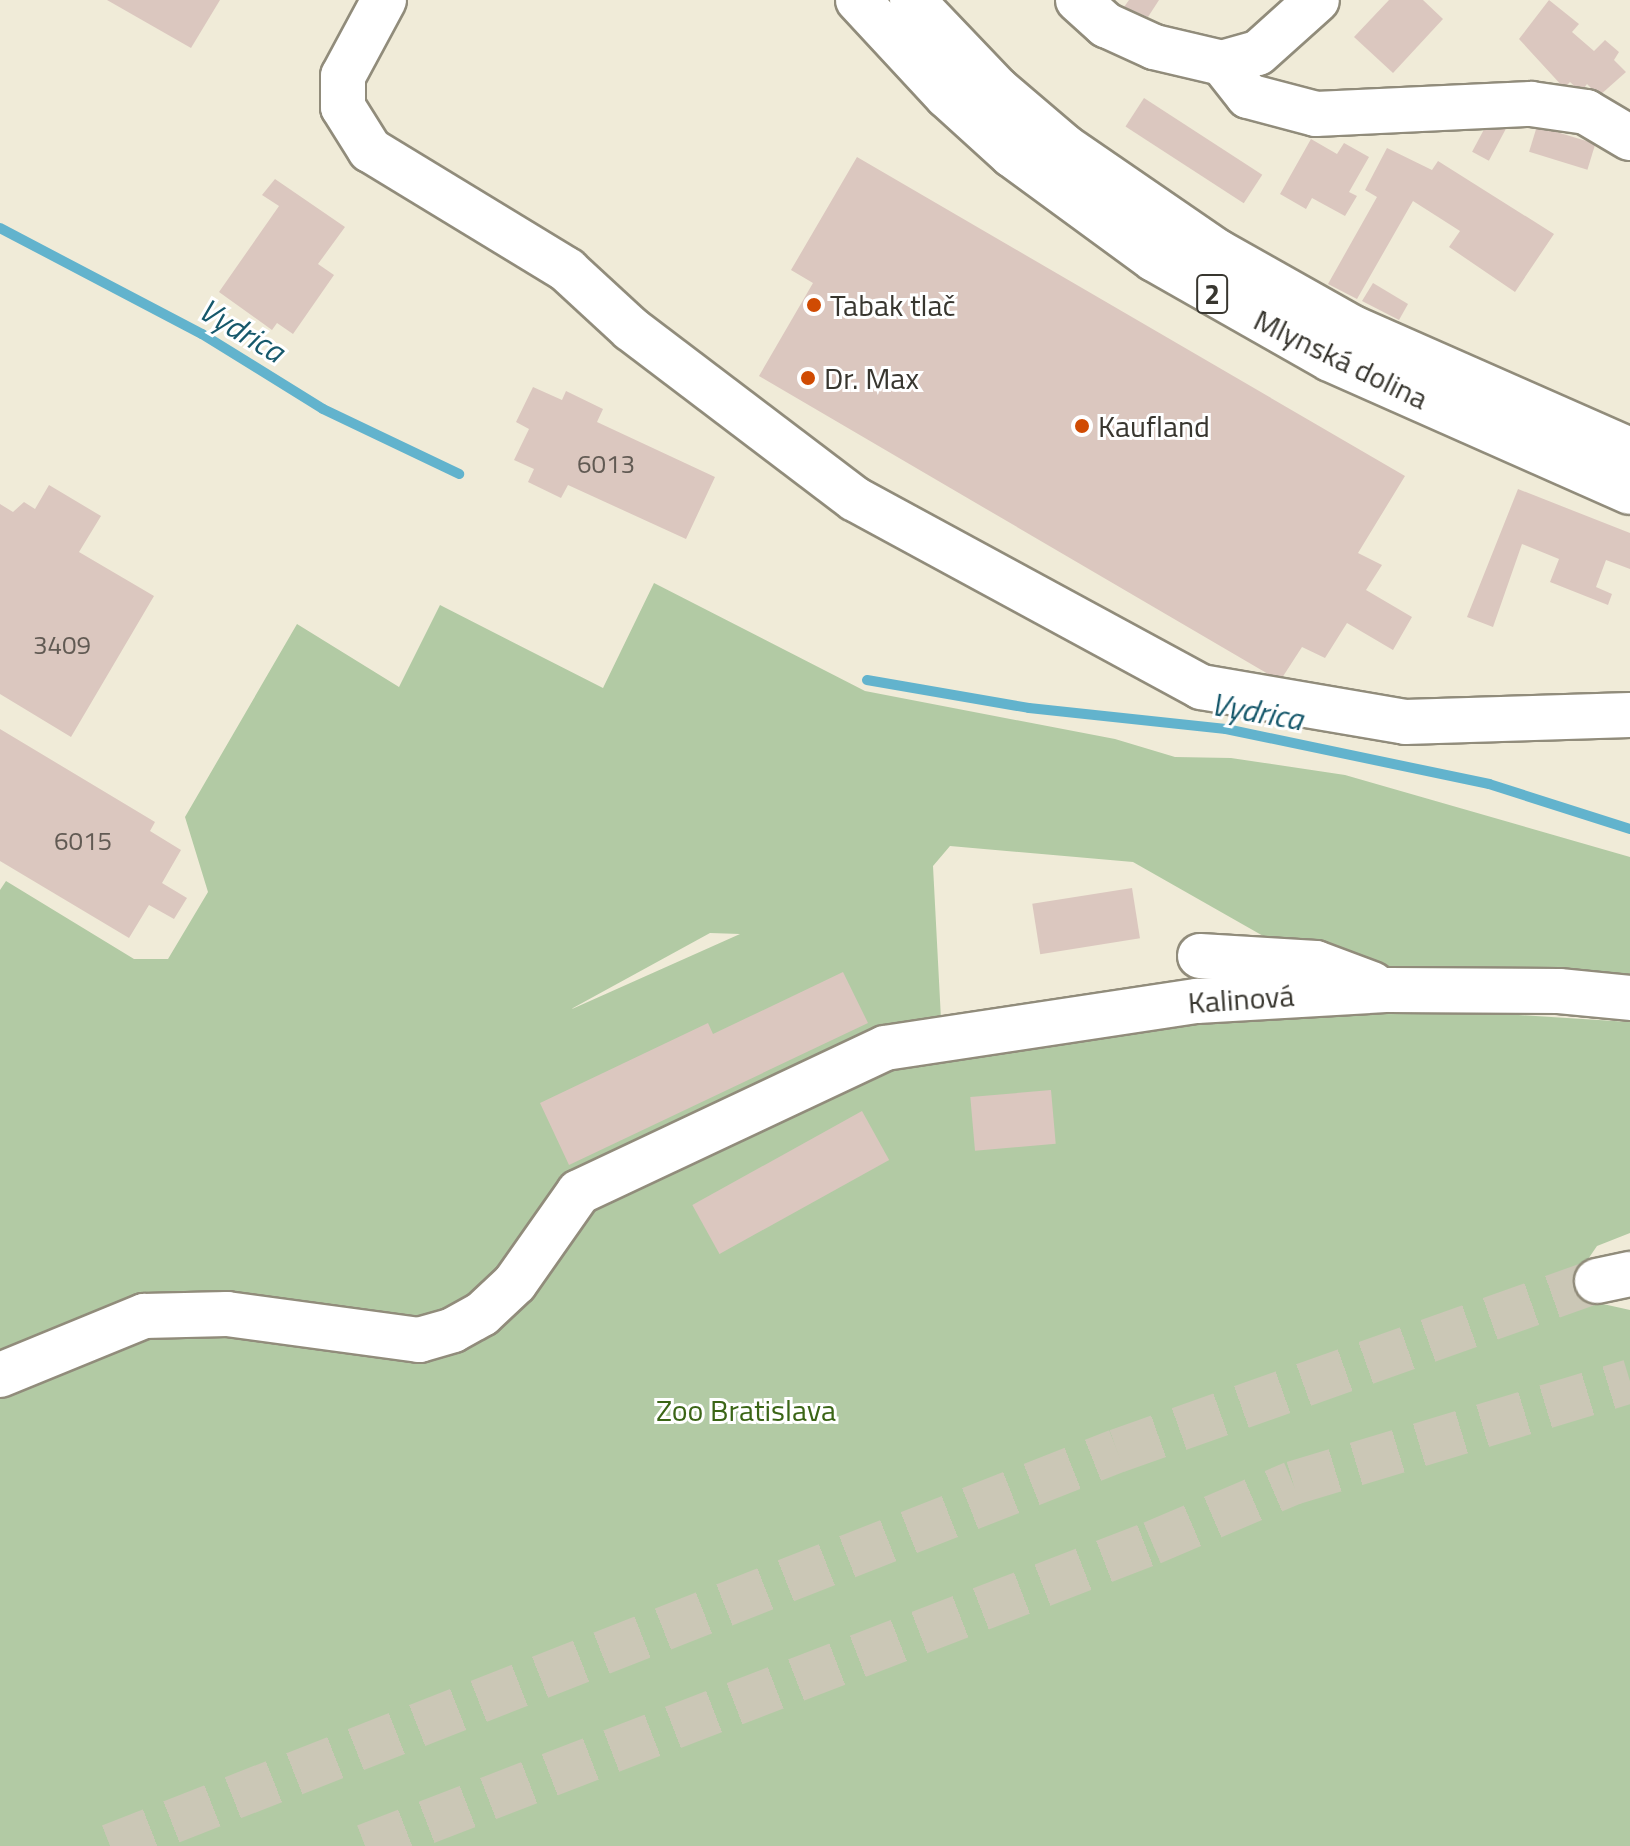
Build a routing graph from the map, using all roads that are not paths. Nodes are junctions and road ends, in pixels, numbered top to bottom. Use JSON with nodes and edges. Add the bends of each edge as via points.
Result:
{"nodes":[{"id":1,"x":384,"y":0,"type":"edge"},
{"id":2,"x":858,"y":0,"type":"edge"},
{"id":3,"x":912,"y":0,"type":"edge"},
{"id":4,"x":1078,"y":0,"type":"edge"},
{"id":5,"x":1309,"y":8,"type":"edge"},
{"id":6,"x":1222,"y":63,"type":"junction"},
{"id":7,"x":1630,"y":138,"type":"edge"},
{"id":8,"x":1630,"y":450,"type":"edge"},
{"id":9,"x":1630,"y":492,"type":"edge"},
{"id":10,"x":1630,"y":715,"type":"edge"},
{"id":11,"x":1200,"y":956,"type":"dead end"},
{"id":12,"x":1390,"y":990,"type":"junction"},
{"id":13,"x":1630,"y":998,"type":"edge"},
{"id":14,"x":0,"y":1375,"type":"edge"}],
"edges":[{"from":1,"to":10,"type":"main road","via":[[343,76],[343,107],[370,150],[567,270],[631,329],[855,499],[1201,687],[1405,722]]},
{"from":2,"to":9,"type":"main road","name":"Mlynská dolina","number":"2","via":[[947,96],[1012,155],[1154,259],[1330,359]]},
{"from":3,"to":8,"type":"main road","name":"Mlynská dolina","number":"2","via":[[969,62],[1043,129],[1218,252],[1353,328]]},
{"from":4,"to":6,"type":"main road","via":[[1106,25],[1154,47]]},
{"from":5,"to":6,"type":"main road","via":[[1258,53]]},
{"from":6,"to":7,"type":"main road","via":[[1248,96],[1316,114],[1531,104],[1586,112]]},
{"from":11,"to":12,"type":"main road","via":[[1316,963]]},
{"from":12,"to":13,"type":"main road","name":"Kalinová","via":[[1559,991]]},
{"from":12,"to":14,"type":"main road","name":"Kalinová","via":[[1197,1001],[885,1048],[579,1192],[515,1283],[482,1314],[453,1330],[419,1340],[227,1314],[144,1316]]}]}
